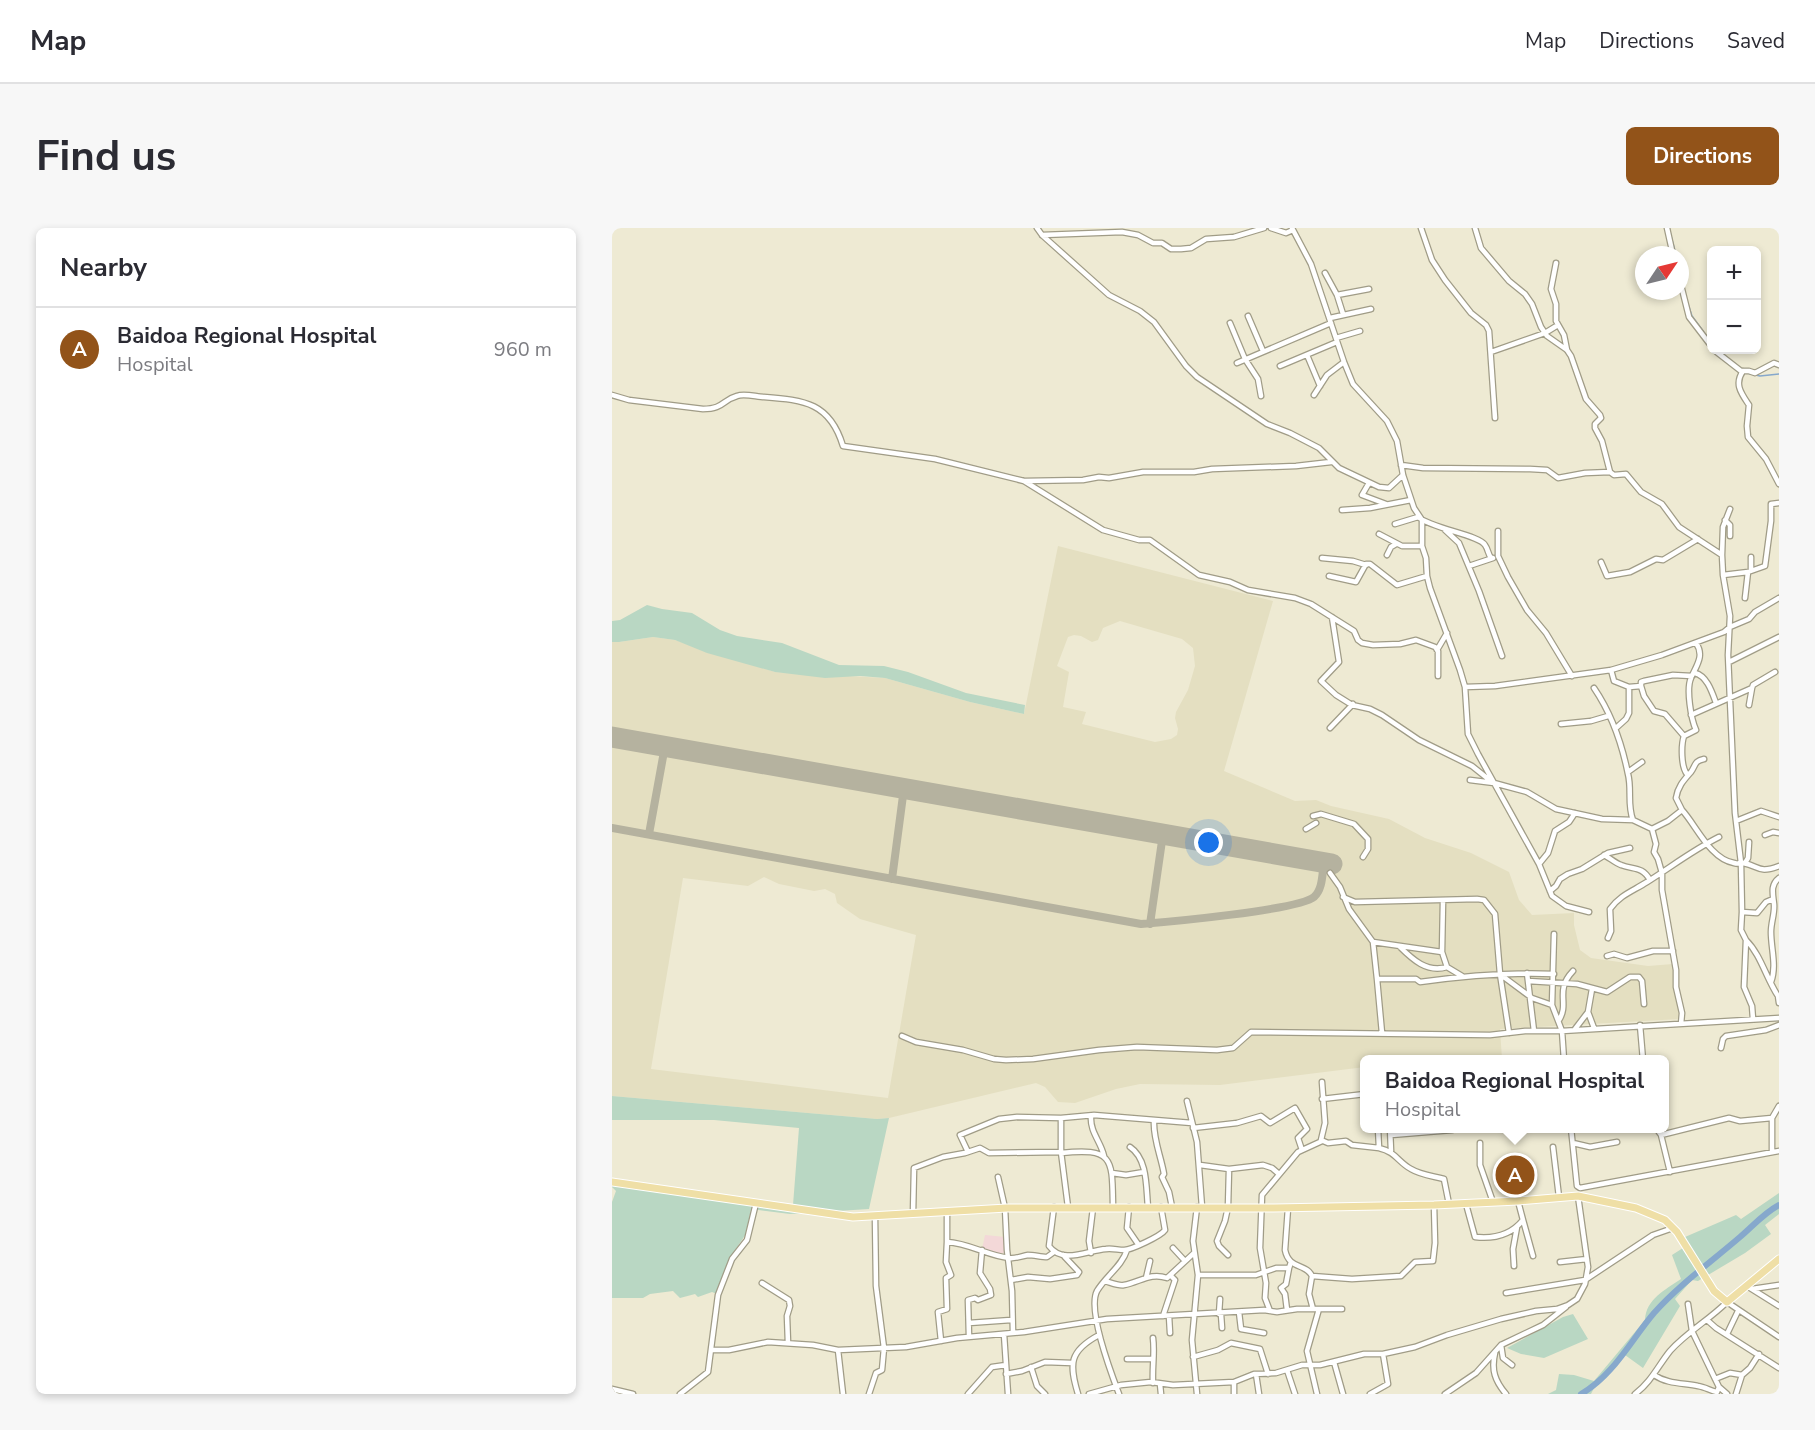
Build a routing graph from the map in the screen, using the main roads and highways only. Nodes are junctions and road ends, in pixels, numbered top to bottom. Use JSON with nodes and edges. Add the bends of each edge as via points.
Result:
{"nodes":[{"id":1,"x":612,"y":1182,"type":"edge"},
{"id":2,"x":1779,"y":1259,"type":"edge"}],
"edges":[{"from":1,"to":2,"type":"main road","via":[[866,1217],[1005,1208],[1434,1205],[1578,1196],[1648,1212],[1665,1220],[1718,1296],[1727,1302],[1750,1288]]}]}
